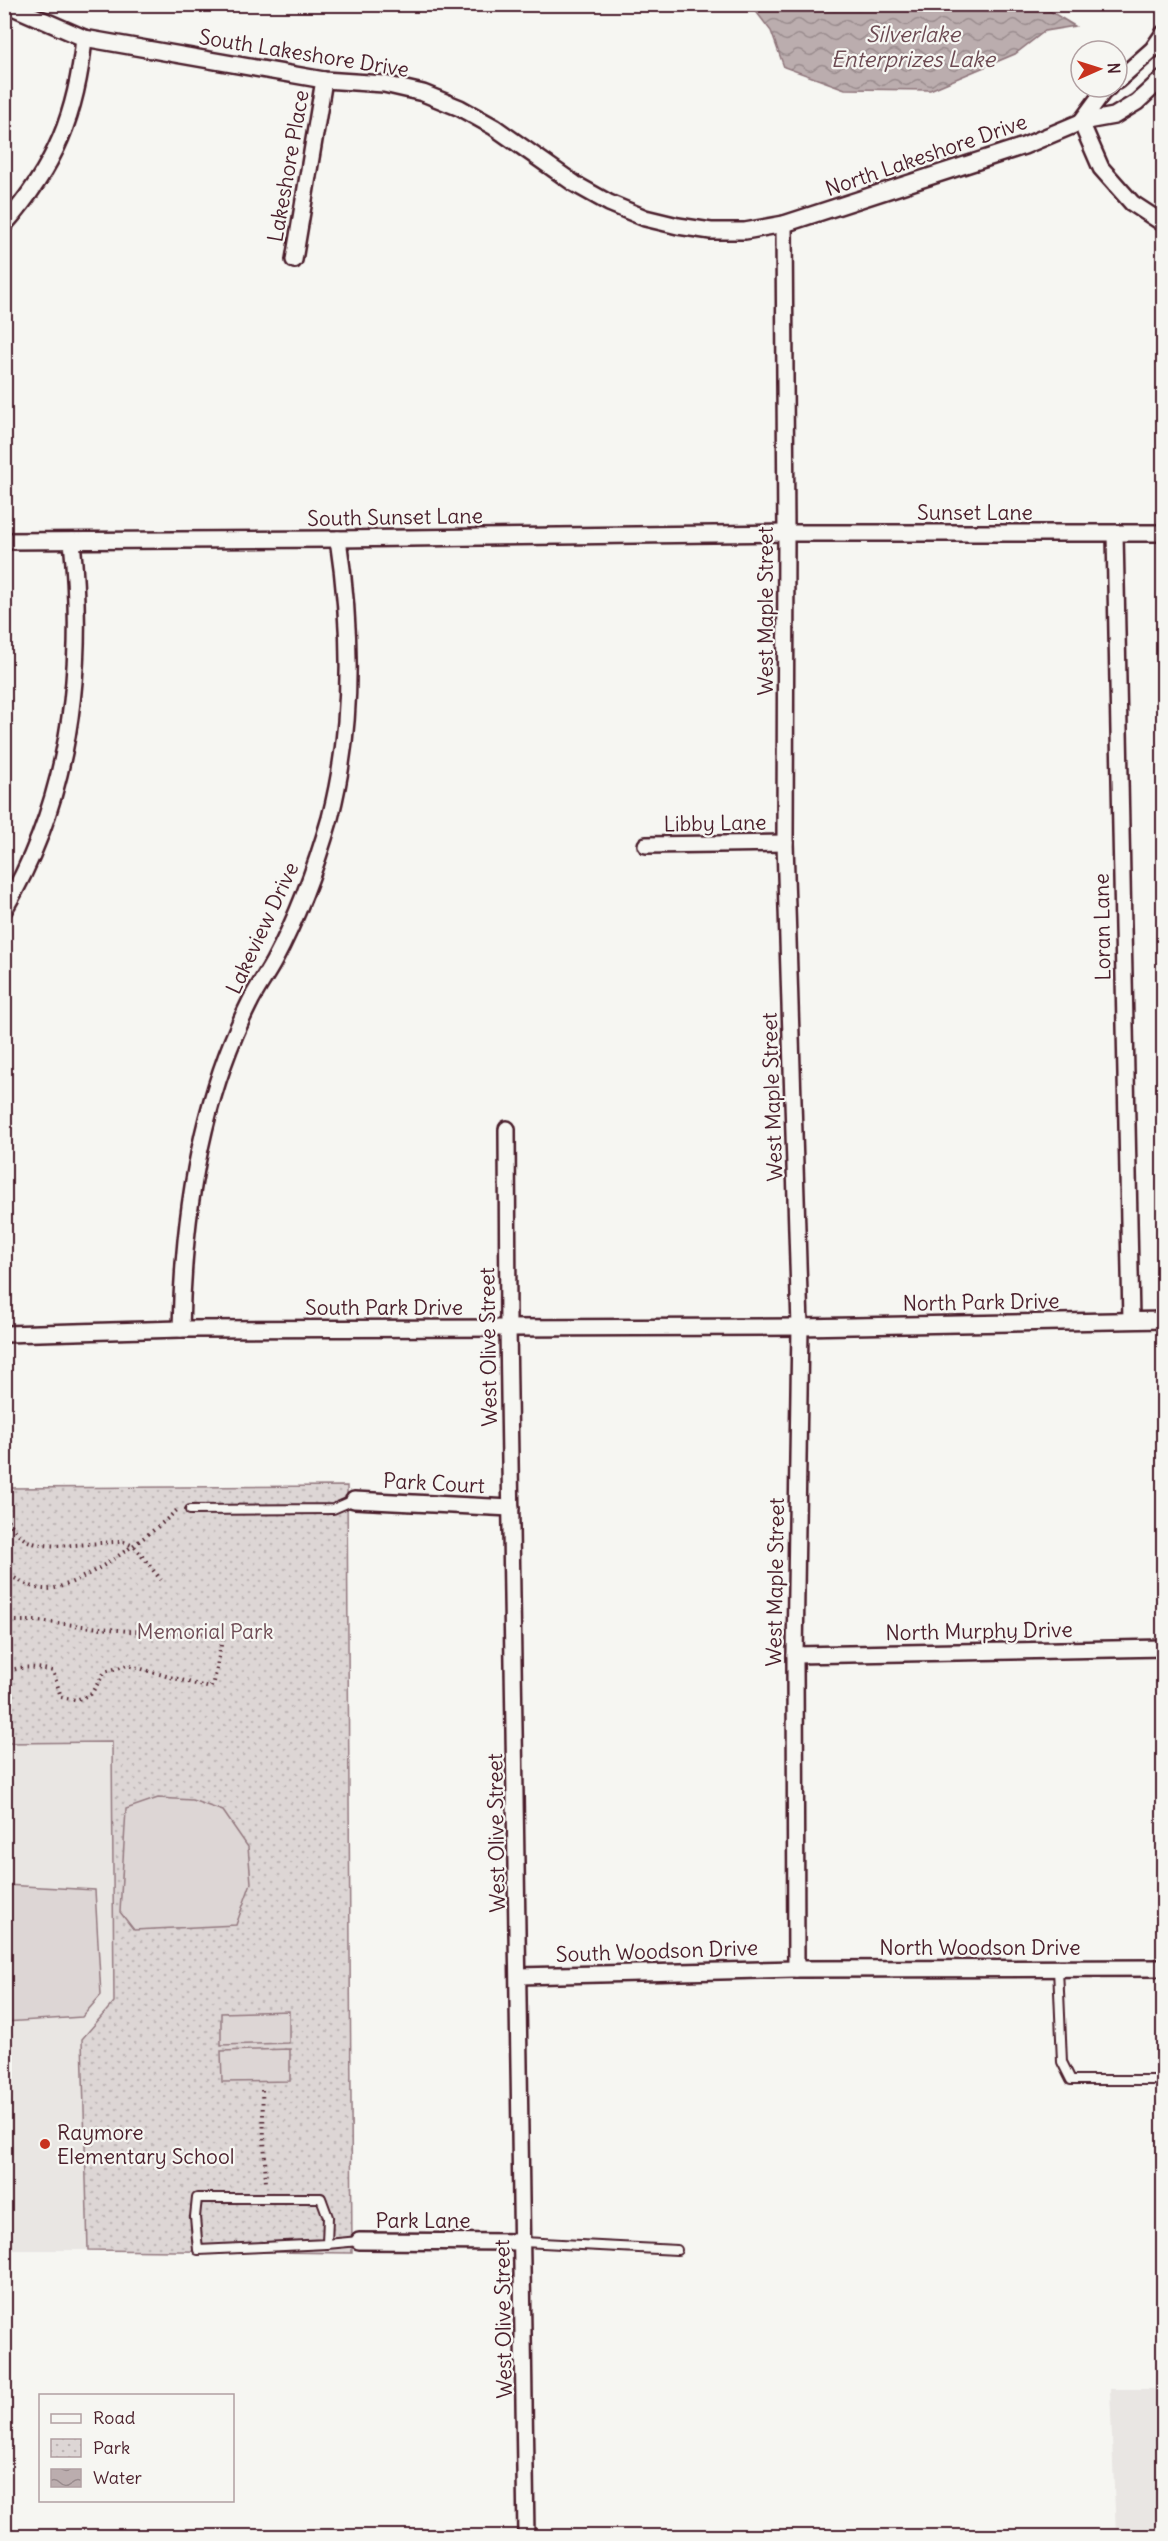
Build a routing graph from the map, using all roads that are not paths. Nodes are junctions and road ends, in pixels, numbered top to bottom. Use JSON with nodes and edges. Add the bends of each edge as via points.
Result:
{"nodes":[{"id":1,"x":6,"y":4,"type":"edge"},
{"id":2,"x":1164,"y":33,"type":"edge"},
{"id":3,"x":84,"y":38,"type":"junction"},
{"id":4,"x":1129,"y":70,"type":"edge"},
{"id":5,"x":1164,"y":77,"type":"edge"},
{"id":6,"x":324,"y":80,"type":"junction"},
{"id":7,"x":1098,"y":99,"type":"edge"},
{"id":8,"x":1081,"y":122,"type":"junction"},
{"id":9,"x":783,"y":224,"type":"junction"},
{"id":10,"x":1164,"y":224,"type":"edge"},
{"id":11,"x":4,"y":225,"type":"edge"},
{"id":12,"x":294,"y":260,"type":"dead end"},
{"id":13,"x":786,"y":533,"type":"junction"},
{"id":14,"x":1164,"y":533,"type":"edge"},
{"id":15,"x":1115,"y":534,"type":"junction"},
{"id":16,"x":338,"y":539,"type":"junction"},
{"id":17,"x":4,"y":541,"type":"edge"},
{"id":18,"x":72,"y":541,"type":"junction"},
{"id":19,"x":784,"y":843,"type":"junction"},
{"id":20,"x":646,"y":845,"type":"dead end"},
{"id":21,"x":4,"y":910,"type":"edge"},
{"id":22,"x":507,"y":1130,"type":"dead end"},
{"id":23,"x":1131,"y":1320,"type":"junction"},
{"id":24,"x":1164,"y":1320,"type":"edge"},
{"id":25,"x":508,"y":1327,"type":"junction"},
{"id":26,"x":800,"y":1327,"type":"junction"},
{"id":27,"x":181,"y":1329,"type":"junction"},
{"id":28,"x":4,"y":1334,"type":"edge"},
{"id":29,"x":354,"y":1500,"type":"joint"},
{"id":30,"x":511,"y":1508,"type":"junction"},
{"id":31,"x":190,"y":1510,"type":"road end"},
{"id":32,"x":1164,"y":1648,"type":"edge"},
{"id":33,"x":795,"y":1655,"type":"junction"},
{"id":34,"x":1058,"y":1968,"type":"junction"},
{"id":35,"x":1164,"y":1968,"type":"edge"},
{"id":36,"x":796,"y":1969,"type":"junction"},
{"id":37,"x":519,"y":1976,"type":"junction"},
{"id":38,"x":1164,"y":2080,"type":"edge"},
{"id":39,"x":359,"y":2241,"type":"joint"},
{"id":40,"x":523,"y":2242,"type":"junction"},
{"id":41,"x":327,"y":2244,"type":"junction"},
{"id":42,"x":677,"y":2250,"type":"dead end"},
{"id":43,"x":526,"y":2536,"type":"edge"}],
"edges":[{"from":1,"to":3,"type":"street","name":"South Lakeshore Drive"},
{"from":2,"to":4,"type":"street"},
{"from":3,"to":6,"type":"street","name":"South Lakeshore Drive"},
{"from":3,"to":11,"type":"street","via":[[74,106],[60,143],[47,170]]},
{"from":5,"to":8,"type":"street","name":"North Lakeshore Drive","via":[[1137,102],[1114,116]]},
{"from":6,"to":9,"type":"street","name":"South Lakeshore Drive","via":[[384,84],[423,93],[460,108],[575,184],[645,218],[711,231],[745,231]]},
{"from":6,"to":12,"type":"street","name":"Lakeshore Place"},
{"from":7,"to":8,"type":"street"},
{"from":8,"to":9,"type":"street","name":"North Lakeshore Drive","via":[[1024,146]]},
{"from":8,"to":10,"type":"street","via":[[1101,168],[1132,203]]},
{"from":9,"to":13,"type":"street","name":"West Maple Street"},
{"from":13,"to":15,"type":"street","name":"Sunset Lane"},
{"from":13,"to":16,"type":"street","name":"South Sunset Lane"},
{"from":13,"to":19,"type":"street","name":"West Maple Street"},
{"from":14,"to":15,"type":"street","name":"Sunset Lane"},
{"from":15,"to":23,"type":"street","name":"Loran Lane"},
{"from":16,"to":18,"type":"street","name":"South Sunset Lane"},
{"from":16,"to":27,"type":"street","name":"Lakeview Drive","via":[[350,650],[342,761],[314,869],[274,961],[249,1004],[208,1115],[188,1217]]},
{"from":17,"to":18,"type":"street","name":"South Sunset Lane"},
{"from":18,"to":21,"type":"street","via":[[78,643],[73,705],[50,805],[32,854]]},
{"from":19,"to":20,"type":"street","name":"Libby Lane"},
{"from":19,"to":26,"type":"street","name":"West Maple Street"},
{"from":22,"to":25,"type":"street","name":"West Olive Street"},
{"from":23,"to":24,"type":"street","name":"North Park Drive"},
{"from":23,"to":26,"type":"street","name":"North Park Drive"},
{"from":25,"to":26,"type":"street","name":"South Park Drive"},
{"from":25,"to":27,"type":"street","name":"South Park Drive"},
{"from":25,"to":30,"type":"street","name":"West Olive Street"},
{"from":26,"to":33,"type":"street","name":"West Maple Street"},
{"from":27,"to":28,"type":"street","name":"South Park Drive"},
{"from":29,"to":30,"type":"street","name":"Park Court"},
{"from":29,"to":31,"type":"lane","via":[[333,1509]]},
{"from":30,"to":37,"type":"street","name":"West Olive Street"},
{"from":32,"to":33,"type":"street","name":"North Murphy Drive"},
{"from":33,"to":36,"type":"street","name":"West Maple Street"},
{"from":34,"to":35,"type":"street","name":"North Woodson Drive"},
{"from":34,"to":36,"type":"street","name":"North Woodson Drive"},
{"from":34,"to":38,"type":"lane","via":[[1062,2062],[1071,2080]]},
{"from":36,"to":37,"type":"street","name":"South Woodson Drive"},
{"from":37,"to":40,"type":"street","name":"West Olive Street"},
{"from":39,"to":40,"type":"street","name":"Park Lane"},
{"from":39,"to":41,"type":"lane"},
{"from":40,"to":42,"type":"lane"},
{"from":40,"to":43,"type":"street","name":"West Olive Street"},
{"from":41,"to":41,"type":"lane","via":[[198,2250],[197,2198],[321,2198],[328,2217]]}]}
